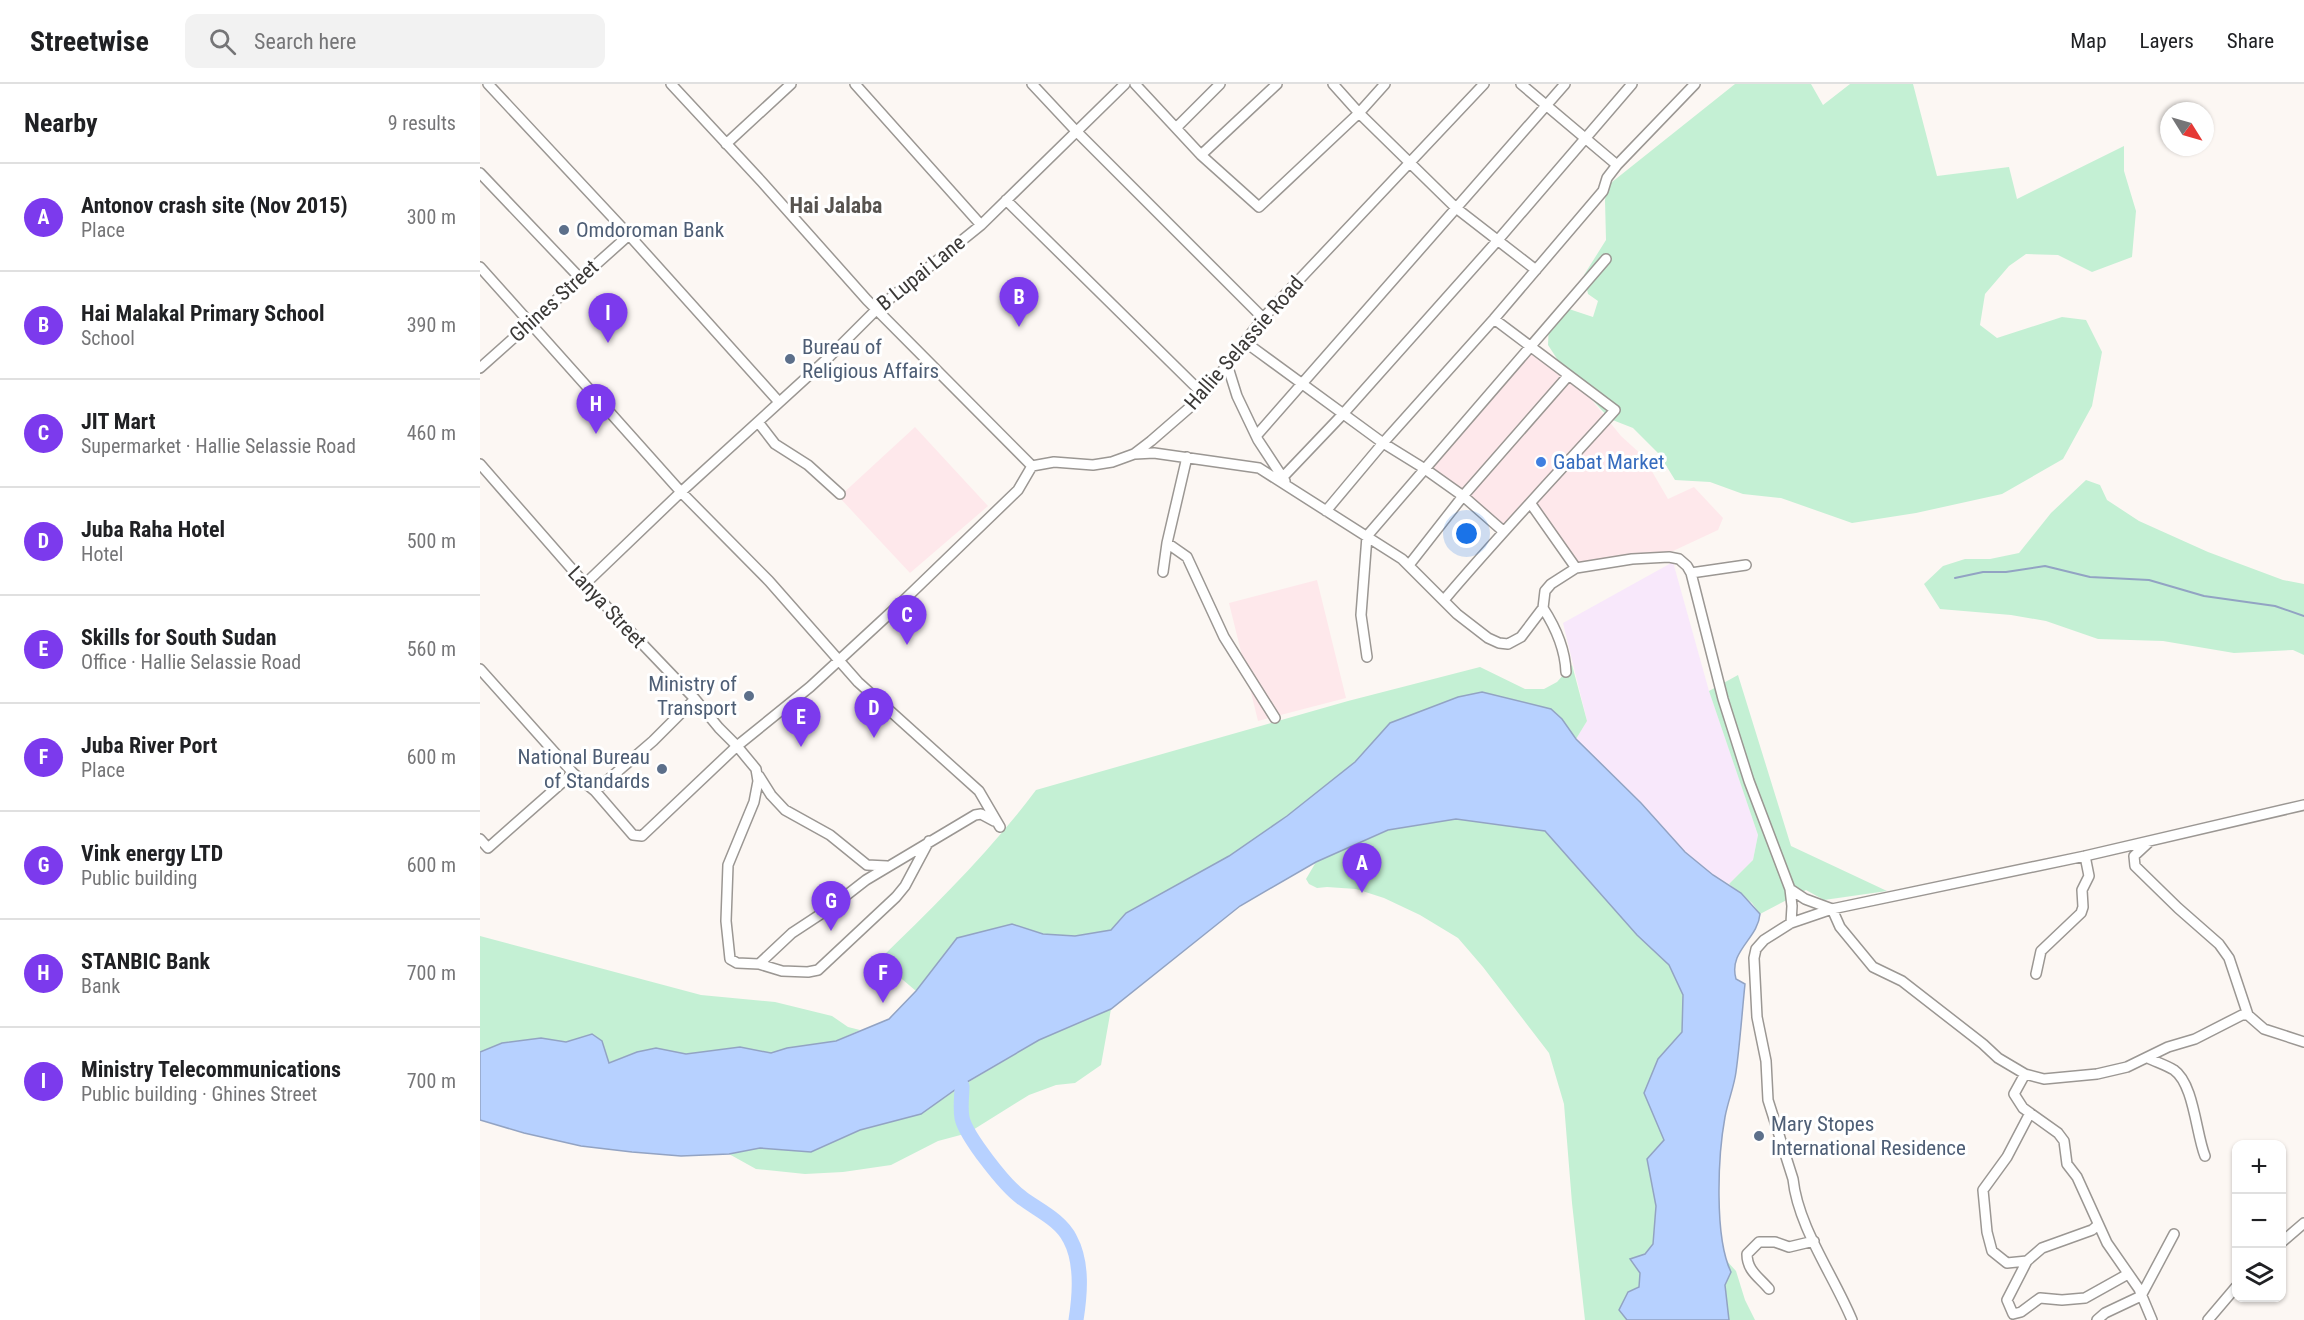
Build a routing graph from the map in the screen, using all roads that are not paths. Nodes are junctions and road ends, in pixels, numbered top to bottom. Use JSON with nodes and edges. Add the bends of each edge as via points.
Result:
{"nodes":[{"id":1,"x":488,"y":84,"type":"edge"},
{"id":2,"x":671,"y":84,"type":"edge"},
{"id":3,"x":791,"y":84,"type":"edge"},
{"id":4,"x":855,"y":84,"type":"edge"},
{"id":5,"x":1032,"y":84,"type":"edge"},
{"id":6,"x":1125,"y":84,"type":"edge"},
{"id":7,"x":1135,"y":84,"type":"edge"},
{"id":8,"x":1220,"y":84,"type":"edge"},
{"id":9,"x":1277,"y":84,"type":"edge"},
{"id":10,"x":1333,"y":84,"type":"edge"},
{"id":11,"x":1385,"y":84,"type":"edge"},
{"id":12,"x":1484,"y":84,"type":"edge"},
{"id":13,"x":1521,"y":84,"type":"edge"},
{"id":14,"x":1566,"y":84,"type":"edge"},
{"id":15,"x":1632,"y":84,"type":"edge"},
{"id":16,"x":1695,"y":84,"type":"edge"},
{"id":17,"x":1546,"y":106,"type":"junction"},
{"id":18,"x":1359,"y":113,"type":"junction"},
{"id":19,"x":1177,"y":127,"type":"junction"},
{"id":20,"x":1076,"y":131,"type":"junction"},
{"id":21,"x":1585,"y":139,"type":"junction"},
{"id":22,"x":726,"y":144,"type":"junction"},
{"id":23,"x":1201,"y":155,"type":"junction"},
{"id":24,"x":1409,"y":162,"type":"junction"},
{"id":25,"x":1617,"y":165,"type":"junction"},
{"id":26,"x":480,"y":173,"type":"edge"},
{"id":27,"x":1006,"y":200,"type":"junction"},
{"id":28,"x":1456,"y":208,"type":"junction"},
{"id":29,"x":981,"y":225,"type":"junction"},
{"id":30,"x":629,"y":235,"type":"junction"},
{"id":31,"x":1498,"y":240,"type":"junction"},
{"id":32,"x":1606,"y":259,"type":"dead end"},
{"id":33,"x":480,"y":267,"type":"edge"},
{"id":34,"x":1536,"y":270,"type":"junction"},
{"id":35,"x":580,"y":278,"type":"junction"},
{"id":36,"x":877,"y":309,"type":"junction"},
{"id":37,"x":1263,"y":318,"type":"junction"},
{"id":38,"x":1494,"y":319,"type":"junction"},
{"id":39,"x":531,"y":322,"type":"junction"},
{"id":40,"x":1245,"y":342,"type":"junction"},
{"id":41,"x":1530,"y":347,"type":"junction"},
{"id":42,"x":1227,"y":364,"type":"junction"},
{"id":43,"x":480,"y":368,"type":"edge"},
{"id":44,"x":1568,"y":376,"type":"junction"},
{"id":45,"x":1302,"y":383,"type":"junction"},
{"id":46,"x":1204,"y":395,"type":"junction"},
{"id":47,"x":779,"y":402,"type":"junction"},
{"id":48,"x":1343,"y":414,"type":"junction"},
{"id":49,"x":758,"y":422,"type":"junction"},
{"id":50,"x":1257,"y":435,"type":"junction"},
{"id":51,"x":1383,"y":443,"type":"junction"},
{"id":52,"x":1134,"y":454,"type":"junction"},
{"id":53,"x":1187,"y":458,"type":"junction"},
{"id":54,"x":480,"y":464,"type":"edge"},
{"id":55,"x":1032,"y":466,"type":"junction"},
{"id":56,"x":1425,"y":469,"type":"junction"},
{"id":57,"x":1282,"y":478,"type":"junction"},
{"id":58,"x":681,"y":492,"type":"junction"},
{"id":59,"x":840,"y":494,"type":"dead end"},
{"id":60,"x":1463,"y":496,"type":"junction"},
{"id":61,"x":1304,"y":498,"type":"junction"},
{"id":62,"x":1531,"y":504,"type":"junction"},
{"id":63,"x":1326,"y":511,"type":"junction"},
{"id":64,"x":1503,"y":531,"type":"junction"},
{"id":65,"x":1367,"y":536,"type":"junction"},
{"id":66,"x":1167,"y":543,"type":"junction"},
{"id":67,"x":1409,"y":565,"type":"junction"},
{"id":68,"x":1746,"y":565,"type":"dead end"},
{"id":69,"x":1576,"y":568,"type":"junction"},
{"id":70,"x":1163,"y":572,"type":"dead end"},
{"id":71,"x":1691,"y":573,"type":"junction"},
{"id":72,"x":585,"y":584,"type":"junction"},
{"id":73,"x":1444,"y":600,"type":"junction"},
{"id":74,"x":1543,"y":608,"type":"junction"},
{"id":75,"x":1367,"y":657,"type":"dead end"},
{"id":76,"x":840,"y":659,"type":"junction"},
{"id":77,"x":480,"y":669,"type":"edge"},
{"id":78,"x":1566,"y":672,"type":"dead end"},
{"id":79,"x":695,"y":699,"type":"junction"},
{"id":80,"x":1275,"y":718,"type":"dead end"},
{"id":81,"x":737,"y":746,"type":"junction"},
{"id":82,"x":573,"y":773,"type":"junction"},
{"id":83,"x":758,"y":774,"type":"junction"},
{"id":84,"x":595,"y":791,"type":"junction"},
{"id":85,"x":2304,"y":805,"type":"edge"},
{"id":86,"x":480,"y":839,"type":"edge"},
{"id":87,"x":929,"y":841,"type":"junction"},
{"id":88,"x":2149,"y":841,"type":"junction"},
{"id":89,"x":2085,"y":856,"type":"junction"},
{"id":90,"x":889,"y":866,"type":"junction"},
{"id":91,"x":1790,"y":889,"type":"junction"},
{"id":92,"x":1832,"y":909,"type":"junction"},
{"id":93,"x":1791,"y":924,"type":"junction"},
{"id":94,"x":759,"y":964,"type":"junction"},
{"id":95,"x":2036,"y":974,"type":"dead end"},
{"id":96,"x":2248,"y":1015,"type":"junction"},
{"id":97,"x":2304,"y":1042,"type":"edge"},
{"id":98,"x":2148,"y":1058,"type":"junction"},
{"id":99,"x":2025,"y":1074,"type":"junction"},
{"id":100,"x":2030,"y":1113,"type":"junction"},
{"id":101,"x":2205,"y":1156,"type":"dead end"},
{"id":102,"x":2304,"y":1223,"type":"edge"},
{"id":103,"x":2098,"y":1225,"type":"junction"},
{"id":104,"x":2174,"y":1234,"type":"dead end"},
{"id":105,"x":2286,"y":1239,"type":"edge"},
{"id":106,"x":1814,"y":1241,"type":"junction"},
{"id":107,"x":2027,"y":1261,"type":"junction"},
{"id":108,"x":2128,"y":1274,"type":"junction"},
{"id":109,"x":1769,"y":1289,"type":"dead end"},
{"id":110,"x":2232,"y":1292,"type":"edge"},
{"id":111,"x":2141,"y":1296,"type":"junction"},
{"id":112,"x":2020,"y":1316,"type":"edge"},
{"id":113,"x":1852,"y":1320,"type":"edge"},
{"id":114,"x":2097,"y":1320,"type":"edge"},
{"id":115,"x":2152,"y":1320,"type":"edge"},
{"id":116,"x":2208,"y":1320,"type":"edge"}],
"edges":[{"from":1,"to":30,"type":"street"},
{"from":2,"to":22,"type":"street"},
{"from":3,"to":22,"type":"street"},
{"from":4,"to":29,"type":"street"},
{"from":5,"to":20,"type":"street"},
{"from":6,"to":20,"type":"street","name":"B Lupai Lane"},
{"from":7,"to":19,"type":"street"},
{"from":8,"to":19,"type":"street"},
{"from":9,"to":23,"type":"street"},
{"from":10,"to":18,"type":"street"},
{"from":11,"to":18,"type":"street"},
{"from":12,"to":24,"type":"street","name":"Hallie Selassie Road"},
{"from":13,"to":17,"type":"street"},
{"from":14,"to":17,"type":"street"},
{"from":15,"to":21,"type":"street"},
{"from":16,"to":25,"type":"street"},
{"from":17,"to":21,"type":"street"},
{"from":17,"to":28,"type":"street"},
{"from":18,"to":23,"type":"street","via":[[1259,207]]},
{"from":18,"to":24,"type":"street"},
{"from":19,"to":23,"type":"street"},
{"from":20,"to":27,"type":"street","name":"B Lupai Lane"},
{"from":20,"to":37,"type":"street"},
{"from":21,"to":25,"type":"street"},
{"from":21,"to":31,"type":"street"},
{"from":22,"to":36,"type":"street"},
{"from":24,"to":28,"type":"street"},
{"from":24,"to":37,"type":"street","name":"Hallie Selassie Road"},
{"from":25,"to":34,"type":"street","via":[[1603,191]]},
{"from":26,"to":35,"type":"street"},
{"from":27,"to":29,"type":"street","name":"B Lupai Lane"},
{"from":27,"to":46,"type":"street"},
{"from":28,"to":31,"type":"street"},
{"from":28,"to":45,"type":"street"},
{"from":29,"to":36,"type":"street","name":"B Lupai Lane"},
{"from":30,"to":35,"type":"street","name":"Ghines Street"},
{"from":30,"to":47,"type":"street"},
{"from":31,"to":34,"type":"street"},
{"from":31,"to":48,"type":"street"},
{"from":32,"to":41,"type":"street"},
{"from":33,"to":39,"type":"street"},
{"from":34,"to":38,"type":"street"},
{"from":35,"to":39,"type":"street","name":"Ghines Street"},
{"from":36,"to":47,"type":"street","name":"B Lupai Lane"},
{"from":36,"to":55,"type":"street"},
{"from":37,"to":40,"type":"street","name":"Hallie Selassie Road"},
{"from":38,"to":41,"type":"street"},
{"from":38,"to":51,"type":"street"},
{"from":39,"to":43,"type":"street","name":"Ghines Street"},
{"from":39,"to":58,"type":"street"},
{"from":40,"to":42,"type":"street","name":"Hallie Selassie Road"},
{"from":40,"to":45,"type":"street"},
{"from":41,"to":44,"type":"street"},
{"from":41,"to":56,"type":"street"},
{"from":42,"to":46,"type":"street","name":"Hallie Selassie Road"},
{"from":42,"to":50,"type":"street","via":[[1237,396]]},
{"from":44,"to":60,"type":"street"},
{"from":44,"to":62,"type":"street","via":[[1615,410]]},
{"from":45,"to":48,"type":"street"},
{"from":45,"to":50,"type":"street"},
{"from":46,"to":52,"type":"street","name":"Hallie Selassie Road"},
{"from":47,"to":49,"type":"street","name":"B Lupai Lane"},
{"from":48,"to":51,"type":"street"},
{"from":48,"to":57,"type":"street"},
{"from":49,"to":58,"type":"street","name":"B Lupai Lane"},
{"from":49,"to":59,"type":"street","via":[[775,444],[808,465]]},
{"from":50,"to":57,"type":"street"},
{"from":51,"to":56,"type":"street"},
{"from":51,"to":63,"type":"street"},
{"from":52,"to":53,"type":"street"},
{"from":52,"to":55,"type":"street","name":"Hallie Selassie Road","via":[[1093,465],[1054,462]]},
{"from":53,"to":61,"type":"street","via":[[1258,468]]},
{"from":53,"to":66,"type":"street"},
{"from":54,"to":72,"type":"street","name":"Lanya Street"},
{"from":55,"to":76,"type":"street","via":[[1018,490]]},
{"from":56,"to":60,"type":"street"},
{"from":56,"to":65,"type":"street"},
{"from":57,"to":61,"type":"street"},
{"from":58,"to":72,"type":"street","name":"B Lupai Lane"},
{"from":58,"to":76,"type":"street"},
{"from":60,"to":64,"type":"street"},
{"from":60,"to":67,"type":"street"},
{"from":61,"to":63,"type":"street"},
{"from":62,"to":64,"type":"street"},
{"from":62,"to":69,"type":"street"},
{"from":63,"to":65,"type":"street"},
{"from":64,"to":73,"type":"street"},
{"from":65,"to":67,"type":"street"},
{"from":65,"to":75,"type":"street","via":[[1361,615]]},
{"from":66,"to":70,"type":"street"},
{"from":66,"to":80,"type":"street","via":[[1187,557],[1224,637]]},
{"from":67,"to":73,"type":"street"},
{"from":68,"to":71,"type":"street"},
{"from":69,"to":71,"type":"street","via":[[1669,557],[1679,559]]},
{"from":69,"to":74,"type":"street","via":[[1545,591]]},
{"from":71,"to":91,"type":"street","via":[[1722,699]]},
{"from":72,"to":79,"type":"street","name":"Lanya Street"},
{"from":73,"to":74,"type":"street","via":[[1488,638],[1508,644],[1521,637]]},
{"from":74,"to":78,"type":"street","via":[[1558,635]]},
{"from":76,"to":81,"type":"street"},
{"from":76,"to":87,"type":"street","via":[[858,682],[979,791],[1000,828],[981,814],[975,815]]},
{"from":77,"to":82,"type":"street"},
{"from":79,"to":81,"type":"street","name":"Lanya Street"},
{"from":79,"to":84,"type":"street"},
{"from":81,"to":83,"type":"street","name":"Lanya Street"},
{"from":81,"to":84,"type":"street","via":[[642,836],[633,835]]},
{"from":82,"to":84,"type":"street"},
{"from":82,"to":86,"type":"street","via":[[488,848]]},
{"from":83,"to":90,"type":"street","name":"Lanya Street","via":[[785,810],[830,835],[867,866]]},
{"from":83,"to":94,"type":"street","via":[[754,802],[728,865],[726,910],[730,959],[741,964]]},
{"from":85,"to":88,"type":"street"},
{"from":87,"to":90,"type":"street"},
{"from":87,"to":94,"type":"street","via":[[896,897],[818,970],[782,971]]},
{"from":88,"to":89,"type":"street"},
{"from":88,"to":96,"type":"street","via":[[2134,856],[2135,866],[2219,944],[2229,958]]},
{"from":89,"to":92,"type":"street"},
{"from":89,"to":95,"type":"street","via":[[2089,876],[2082,890],[2084,907],[2041,951]]},
{"from":90,"to":94,"type":"street","via":[[792,933]]},
{"from":91,"to":92,"type":"street"},
{"from":91,"to":93,"type":"street"},
{"from":92,"to":93,"type":"street"},
{"from":92,"to":99,"type":"street","via":[[1840,927],[1873,967],[1902,981],[1998,1058]]},
{"from":93,"to":106,"type":"street","via":[[1756,949],[1754,982],[1768,1100],[1794,1192]]},
{"from":96,"to":97,"type":"street","via":[[2264,1029]]},
{"from":96,"to":98,"type":"street"},
{"from":98,"to":99,"type":"street","via":[[2097,1074],[2044,1079]]},
{"from":98,"to":101,"type":"street","via":[[2176,1071],[2192,1100]]},
{"from":99,"to":100,"type":"street","via":[[2014,1094]]},
{"from":100,"to":103,"type":"street","via":[[2058,1132],[2064,1141],[2067,1164],[2077,1177]]},
{"from":100,"to":107,"type":"street","via":[[2007,1157],[1983,1190],[1992,1251],[2007,1263]]},
{"from":102,"to":105,"type":"street"},
{"from":103,"to":107,"type":"street","via":[[2042,1248]]},
{"from":103,"to":108,"type":"street"},
{"from":104,"to":111,"type":"street"},
{"from":106,"to":109,"type":"street","via":[[1789,1247],[1759,1242],[1747,1254],[1754,1276]]},
{"from":106,"to":113,"type":"street"},
{"from":107,"to":112,"type":"street","via":[[2007,1300],[2013,1314]]},
{"from":108,"to":111,"type":"street"},
{"from":108,"to":112,"type":"street","via":[[2085,1298],[2040,1298]]},
{"from":110,"to":116,"type":"street"},
{"from":111,"to":114,"type":"street"},
{"from":111,"to":115,"type":"street"}]}
